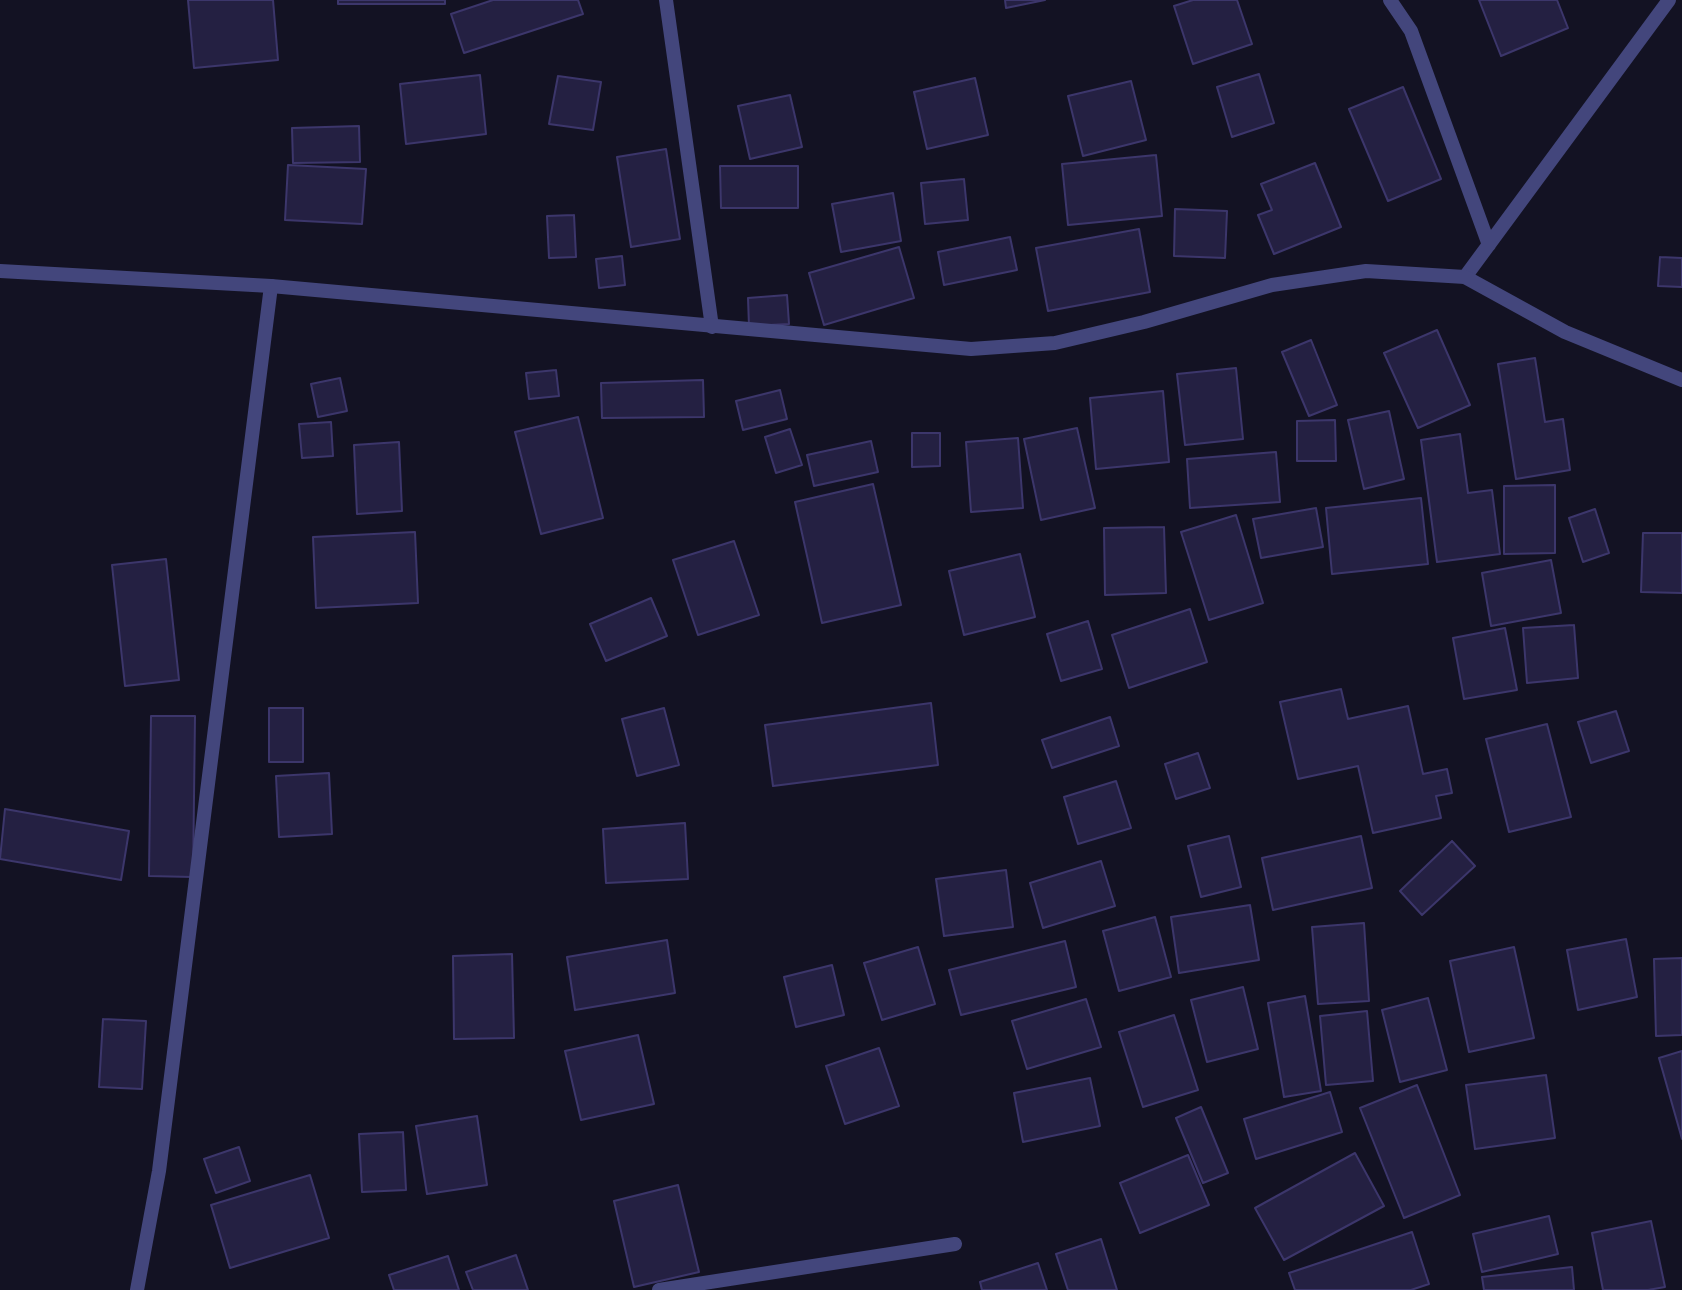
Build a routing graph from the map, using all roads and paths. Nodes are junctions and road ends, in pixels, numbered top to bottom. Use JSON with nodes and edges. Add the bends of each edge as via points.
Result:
{"nodes":[{"id":1,"x":666,"y":0,"type":"edge"},
{"id":2,"x":1390,"y":0,"type":"edge"},
{"id":3,"x":1669,"y":0,"type":"edge"},
{"id":4,"x":1489,"y":244,"type":"junction"},
{"id":5,"x":0,"y":271,"type":"edge"},
{"id":6,"x":1465,"y":277,"type":"junction"},
{"id":7,"x":271,"y":286,"type":"junction"},
{"id":8,"x":712,"y":327,"type":"junction"},
{"id":9,"x":1682,"y":380,"type":"edge"},
{"id":10,"x":954,"y":1244,"type":"dead end"},
{"id":11,"x":137,"y":1290,"type":"edge"},
{"id":12,"x":659,"y":1290,"type":"edge"}],
"edges":[{"from":1,"to":8,"type":"street"},
{"from":2,"to":4,"type":"street","via":[[1411,31]]},
{"from":3,"to":4,"type":"street"},
{"from":4,"to":6,"type":"street"},
{"from":5,"to":7,"type":"street"},
{"from":6,"to":8,"type":"street","via":[[1366,271],[1272,285],[1055,343],[971,349]]},
{"from":6,"to":9,"type":"street","via":[[1565,332]]},
{"from":7,"to":8,"type":"street"},
{"from":7,"to":11,"type":"street","via":[[159,1171]]},
{"from":10,"to":12,"type":"street"}]}
